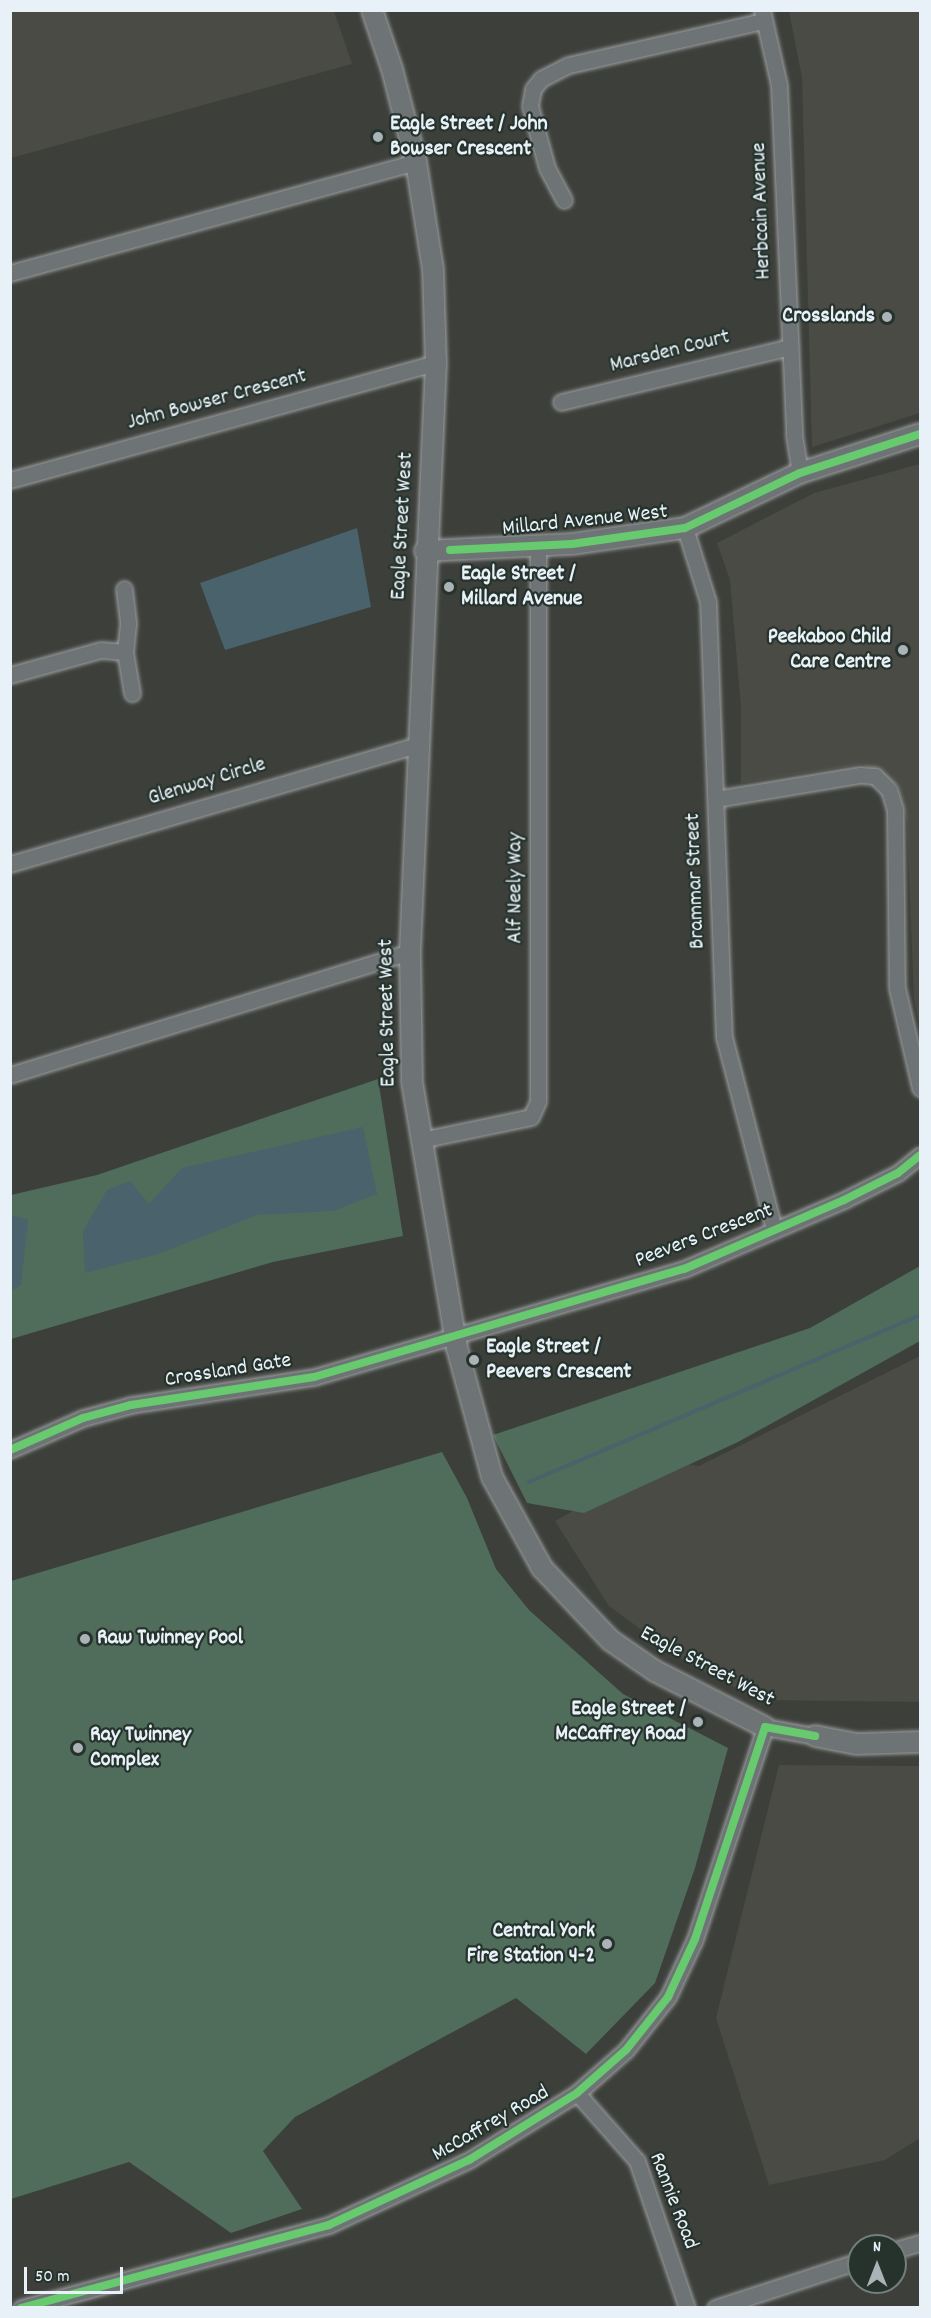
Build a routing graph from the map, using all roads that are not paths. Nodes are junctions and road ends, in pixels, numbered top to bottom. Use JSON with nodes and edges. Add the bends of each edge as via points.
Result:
{"nodes":[{"id":1,"x":372,"y":10,"type":"edge"},
{"id":2,"x":762,"y":16,"type":"edge"},
{"id":3,"x":416,"y":162,"type":"junction"},
{"id":4,"x":564,"y":200,"type":"dead end"},
{"id":5,"x":10,"y":273,"type":"edge"},
{"id":6,"x":790,"y":347,"type":"junction"},
{"id":7,"x":436,"y":363,"type":"junction"},
{"id":8,"x":561,"y":402,"type":"dead end"},
{"id":9,"x":921,"y":434,"type":"edge"},
{"id":10,"x":800,"y":472,"type":"junction"},
{"id":11,"x":10,"y":480,"type":"edge"},
{"id":12,"x":685,"y":528,"type":"junction"},
{"id":13,"x":538,"y":546,"type":"junction"},
{"id":14,"x":425,"y":551,"type":"junction"},
{"id":15,"x":124,"y":589,"type":"dead end"},
{"id":16,"x":125,"y":652,"type":"junction"},
{"id":17,"x":10,"y":675,"type":"edge"},
{"id":18,"x":132,"y":693,"type":"dead end"},
{"id":19,"x":417,"y":746,"type":"junction"},
{"id":20,"x":716,"y":799,"type":"junction"},
{"id":21,"x":10,"y":864,"type":"edge"},
{"id":22,"x":410,"y":952,"type":"junction"},
{"id":23,"x":10,"y":1075,"type":"edge"},
{"id":24,"x":921,"y":1088,"type":"edge"},
{"id":25,"x":421,"y":1140,"type":"junction"},
{"id":26,"x":921,"y":1155,"type":"edge"},
{"id":27,"x":774,"y":1229,"type":"junction"},
{"id":28,"x":454,"y":1336,"type":"junction"},
{"id":29,"x":10,"y":1450,"type":"edge"},
{"id":30,"x":765,"y":1727,"type":"junction"},
{"id":31,"x":815,"y":1736,"type":"joint"},
{"id":32,"x":921,"y":1742,"type":"edge"},
{"id":33,"x":577,"y":2093,"type":"junction"},
{"id":34,"x":847,"y":2265,"type":"edge"},
{"id":35,"x":21,"y":2307,"type":"edge"},
{"id":36,"x":687,"y":2307,"type":"edge"},
{"id":37,"x":716,"y":2307,"type":"edge"}],
"edges":[{"from":1,"to":3,"type":"main road","name":"Eagle Street West"},
{"from":2,"to":4,"type":"street","via":[[569,65],[541,79],[533,89],[530,106],[541,151]]},
{"from":2,"to":6,"type":"street","name":"Herbcain Avenue","via":[[774,49],[779,85]]},
{"from":3,"to":5,"type":"street"},
{"from":3,"to":7,"type":"main road","name":"Eagle Street West","via":[[433,269]]},
{"from":6,"to":8,"type":"street","name":"Marsden Court"},
{"from":6,"to":10,"type":"street","name":"Herbcain Avenue"},
{"from":7,"to":11,"type":"street","name":"John Bowser Crescent"},
{"from":7,"to":14,"type":"main road","name":"Eagle Street West"},
{"from":9,"to":10,"type":"main road","name":"Millard Avenue West"},
{"from":10,"to":12,"type":"main road","name":"Millard Avenue West"},
{"from":12,"to":13,"type":"main road","name":"Millard Avenue West"},
{"from":12,"to":20,"type":"street","name":"Brammar Street","via":[[708,602]]},
{"from":13,"to":14,"type":"main road","name":"Millard Avenue West"},
{"from":13,"to":25,"type":"street","name":"Alf Neely Way","via":[[538,1101],[531,1117]]},
{"from":14,"to":19,"type":"main road","name":"Eagle Street West"},
{"from":15,"to":16,"type":"street","via":[[128,624]]},
{"from":16,"to":17,"type":"street","via":[[101,650]]},
{"from":16,"to":18,"type":"street"},
{"from":19,"to":21,"type":"street","name":"Glenway Circle"},
{"from":19,"to":22,"type":"main road","name":"Eagle Street West"},
{"from":20,"to":24,"type":"street","via":[[860,776],[875,776],[889,790],[895,810],[897,988]]},
{"from":20,"to":27,"type":"street","name":"Brammar Street","via":[[724,1037]]},
{"from":22,"to":23,"type":"street"},
{"from":22,"to":25,"type":"main road","name":"Eagle Street West","via":[[412,1082]]},
{"from":25,"to":28,"type":"main road","name":"Eagle Street West"},
{"from":26,"to":27,"type":"street","name":"Peevers Crescent","via":[[898,1173]]},
{"from":27,"to":28,"type":"street","name":"Peevers Crescent","via":[[684,1269]]},
{"from":28,"to":29,"type":"street","name":"Crossland Gate","via":[[314,1377],[131,1405],[83,1418]]},
{"from":28,"to":30,"type":"main road","name":"Eagle Street West","via":[[492,1477],[542,1568],[610,1640],[655,1671]]},
{"from":30,"to":31,"type":"street","name":"Eagle Street West"},
{"from":30,"to":33,"type":"street","name":"McCaffrey Road","via":[[695,1939],[668,1997],[626,2050]]},
{"from":31,"to":32,"type":"main road","name":"Eagle Street West","via":[[857,1744]]},
{"from":33,"to":35,"type":"street","name":"McCaffrey Road","via":[[469,2160],[328,2225]]},
{"from":33,"to":36,"type":"street","name":"Rannie Road","via":[[637,2161]]},
{"from":34,"to":37,"type":"street"}]}
